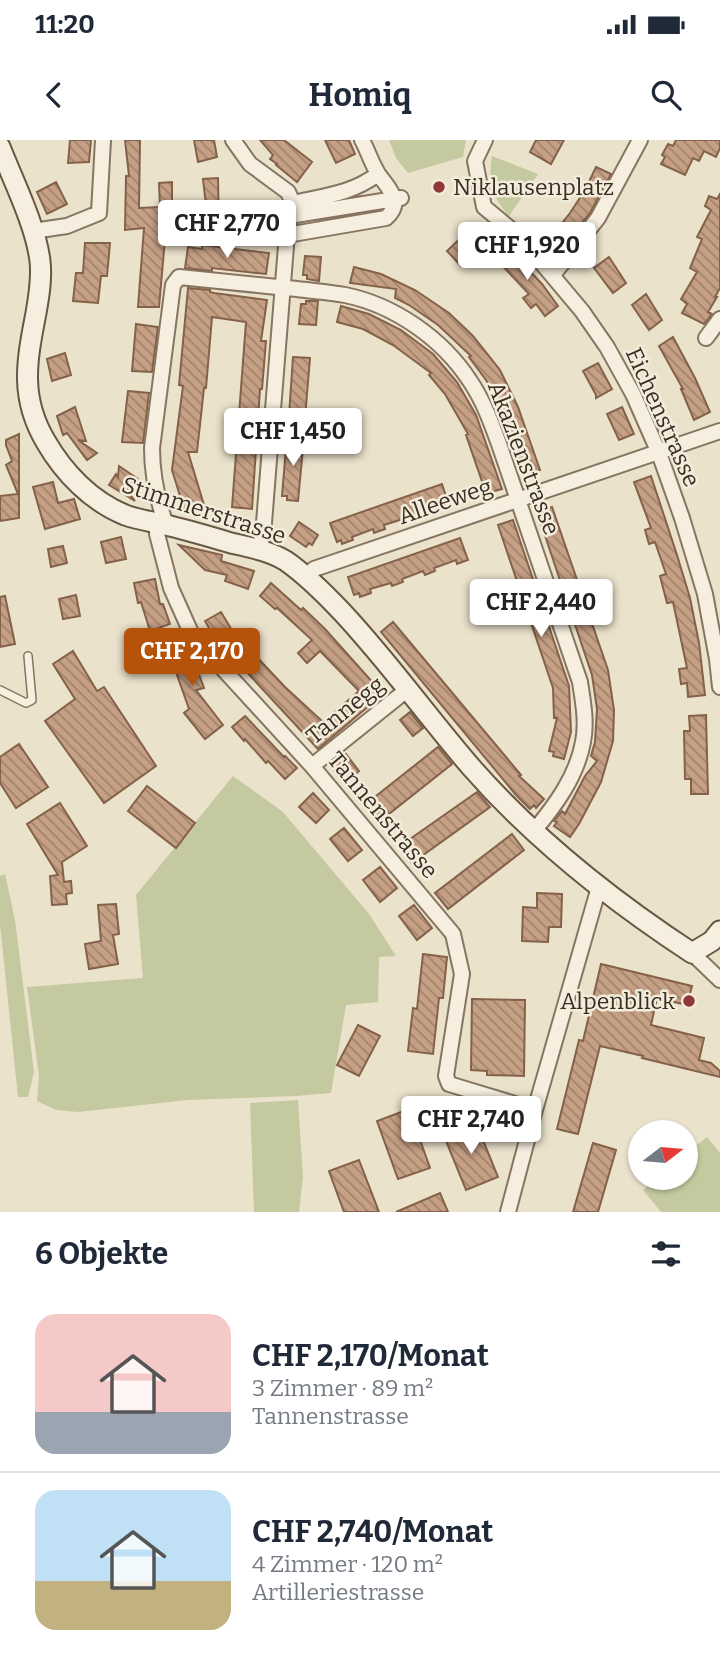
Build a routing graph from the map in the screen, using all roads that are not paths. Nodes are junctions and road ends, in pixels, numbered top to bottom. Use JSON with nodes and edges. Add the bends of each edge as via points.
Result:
{"nodes":[{"id":1,"x":103,"y":140,"type":"edge"},
{"id":2,"x":233,"y":140,"type":"edge"},
{"id":3,"x":362,"y":140,"type":"edge"},
{"id":4,"x":485,"y":140,"type":"edge"},
{"id":5,"x":640,"y":140,"type":"edge"},
{"id":6,"x":0,"y":146,"type":"edge"},
{"id":7,"x":378,"y":174,"type":"junction"},
{"id":8,"x":397,"y":198,"type":"junction"},
{"id":9,"x":291,"y":209,"type":"junction"},
{"id":10,"x":33,"y":231,"type":"junction"},
{"id":11,"x":287,"y":235,"type":"junction"},
{"id":12,"x":553,"y":275,"type":"junction"},
{"id":13,"x":282,"y":288,"type":"junction"},
{"id":14,"x":720,"y":319,"type":"edge"},
{"id":15,"x":706,"y":338,"type":"dead end"},
{"id":16,"x":720,"y":431,"type":"edge"},
{"id":17,"x":659,"y":453,"type":"junction"},
{"id":18,"x":518,"y":500,"type":"junction"},
{"id":19,"x":161,"y":524,"type":"junction"},
{"id":20,"x":260,"y":550,"type":"junction"},
{"id":21,"x":304,"y":576,"type":"junction"},
{"id":22,"x":28,"y":656,"type":"dead end"},
{"id":23,"x":720,"y":687,"type":"edge"},
{"id":24,"x":408,"y":689,"type":"junction"},
{"id":25,"x":0,"y":690,"type":"edge"},
{"id":26,"x":312,"y":766,"type":"junction"},
{"id":27,"x":533,"y":832,"type":"junction"},
{"id":28,"x":599,"y":887,"type":"junction"},
{"id":29,"x":720,"y":931,"type":"edge"},
{"id":30,"x":692,"y":953,"type":"junction"},
{"id":31,"x":720,"y":980,"type":"edge"},
{"id":32,"x":535,"y":1110,"type":"junction"},
{"id":33,"x":508,"y":1212,"type":"edge"}],
"edges":[{"from":1,"to":10,"type":"street","via":[[99,213],[67,226]]},
{"from":2,"to":9,"type":"street","via":[[250,164],[288,192]]},
{"from":3,"to":7,"type":"street"},
{"from":4,"to":12,"type":"street","name":"Eichenstrasse","via":[[475,161],[484,207],[519,236]]},
{"from":5,"to":12,"type":"street","via":[[598,218]]},
{"from":6,"to":10,"type":"street","name":"Stimmerstrasse"},
{"from":7,"to":8,"type":"street"},
{"from":7,"to":9,"type":"street","via":[[346,192]]},
{"from":8,"to":9,"type":"street"},
{"from":8,"to":11,"type":"street","via":[[386,218]]},
{"from":9,"to":11,"type":"street"},
{"from":10,"to":19,"type":"street","name":"Stimmerstrasse","via":[[40,286],[27,359],[27,388],[34,417],[62,466],[86,491],[128,516]]},
{"from":11,"to":13,"type":"street"},
{"from":12,"to":17,"type":"street","name":"Eichenstrasse","via":[[607,347]]},
{"from":13,"to":18,"type":"street","name":"Akazienstrasse","via":[[345,295],[372,303],[421,329],[469,379],[486,408]]},
{"from":13,"to":19,"type":"street","name":"Akazienstrasse","via":[[179,277],[173,285],[152,448]]},
{"from":13,"to":20,"type":"street"},
{"from":14,"to":15,"type":"street"},
{"from":16,"to":17,"type":"street","name":"Alleeweg"},
{"from":17,"to":18,"type":"street","name":"Alleeweg"},
{"from":17,"to":23,"type":"street","name":"Eichenstrasse","via":[[705,594]]},
{"from":18,"to":21,"type":"street","name":"Alleeweg"},
{"from":18,"to":27,"type":"street","name":"Akazienstrasse","via":[[580,682],[585,712],[583,742],[574,771]]},
{"from":19,"to":20,"type":"street","name":"Stimmerstrasse"},
{"from":19,"to":26,"type":"street","name":"Tannenstrasse","via":[[157,534],[170,588],[192,635]]},
{"from":20,"to":21,"type":"street","name":"Stimmerstrasse","via":[[285,560]]},
{"from":21,"to":24,"type":"street","name":"Stimmerstrasse","via":[[365,636]]},
{"from":22,"to":25,"type":"lane","via":[[32,700],[26,703]]},
{"from":24,"to":26,"type":"street","name":"Tannegg"},
{"from":24,"to":27,"type":"street","name":"Stimmerstrasse","via":[[469,765]]},
{"from":26,"to":32,"type":"street","name":"Tannenstrasse","via":[[453,934],[462,974],[446,1076],[449,1084]]},
{"from":27,"to":28,"type":"street","name":"Stimmerstrasse"},
{"from":28,"to":30,"type":"street","name":"Stimmerstrasse"},
{"from":28,"to":32,"type":"street"},
{"from":29,"to":30,"type":"street"},
{"from":30,"to":31,"type":"street","name":"Stimmerstrasse"},
{"from":32,"to":33,"type":"street"}]}
